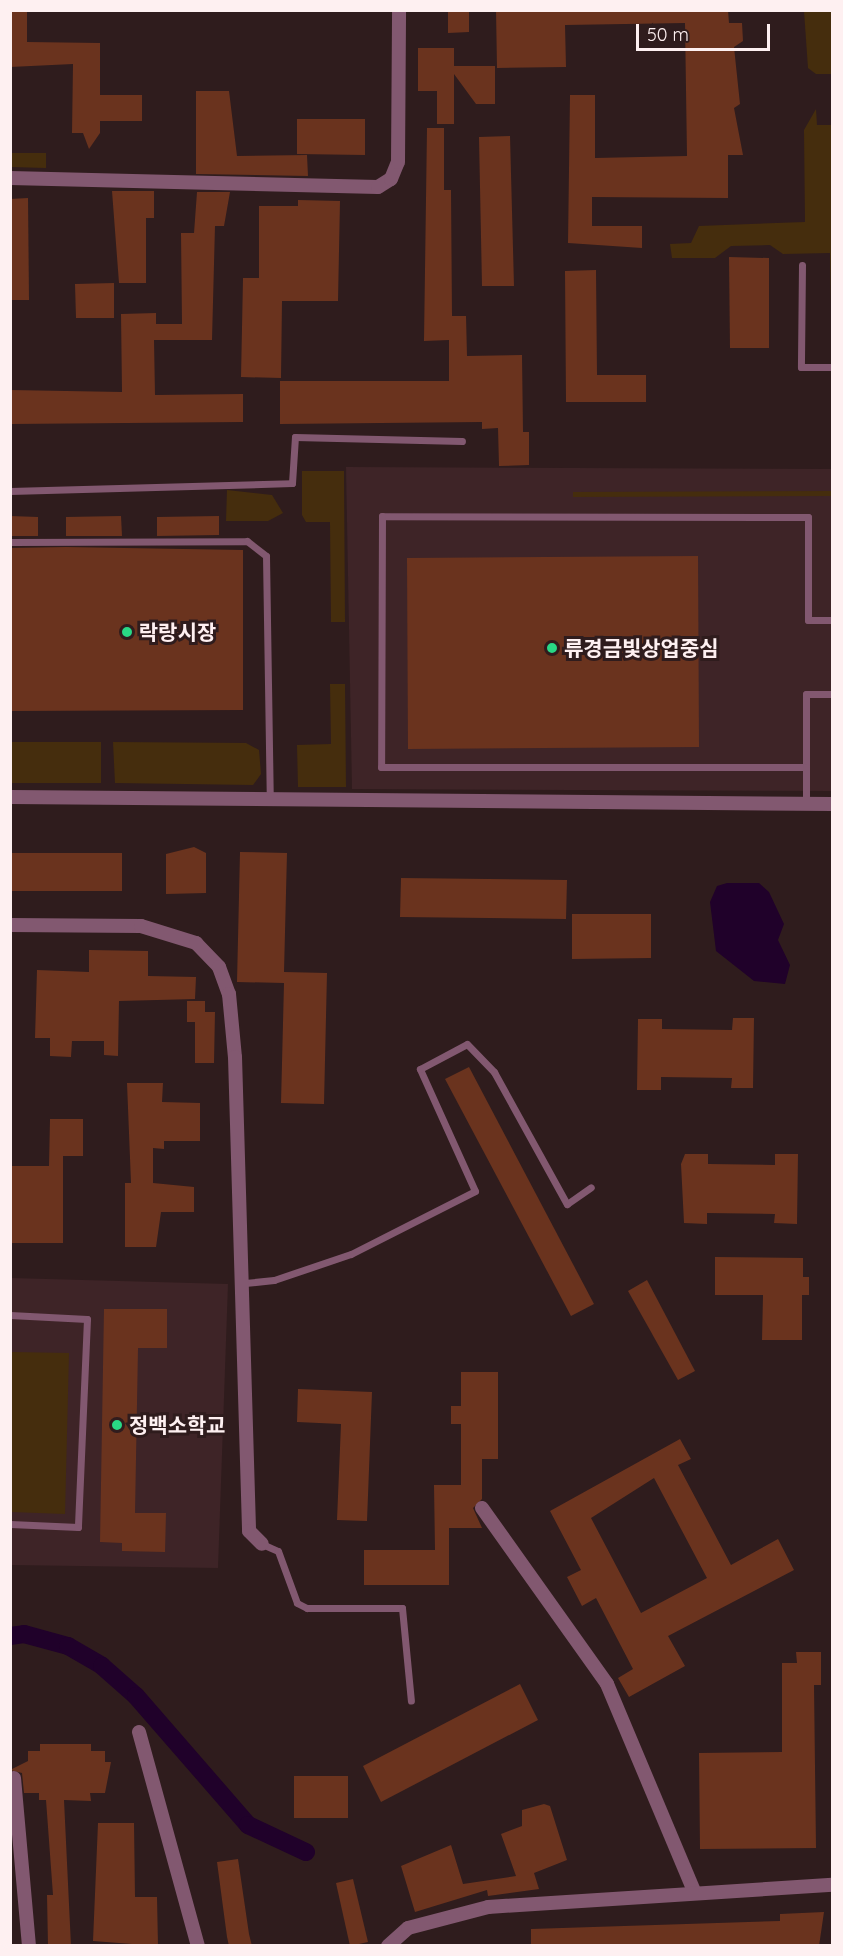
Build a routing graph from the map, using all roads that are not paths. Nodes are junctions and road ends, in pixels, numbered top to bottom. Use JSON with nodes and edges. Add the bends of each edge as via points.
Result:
{"nodes":[{"id":1,"x":399,"y":10,"type":"edge"},
{"id":2,"x":10,"y":178,"type":"edge"},
{"id":3,"x":801,"y":265,"type":"dead end"},
{"id":4,"x":832,"y":367,"type":"edge"},
{"id":5,"x":462,"y":441,"type":"dead end"},
{"id":6,"x":10,"y":491,"type":"edge"},
{"id":7,"x":10,"y":542,"type":"edge"},
{"id":8,"x":832,"y":620,"type":"edge"},
{"id":9,"x":832,"y":694,"type":"edge"},
{"id":10,"x":806,"y":767,"type":"junction"},
{"id":11,"x":10,"y":797,"type":"edge"},
{"id":12,"x":270,"y":800,"type":"junction"},
{"id":13,"x":807,"y":803,"type":"junction"},
{"id":14,"x":832,"y":804,"type":"edge"},
{"id":15,"x":10,"y":924,"type":"edge"},
{"id":16,"x":591,"y":1187,"type":"dead end"},
{"id":17,"x":245,"y":1283,"type":"junction"},
{"id":18,"x":10,"y":1315,"type":"edge"},
{"id":19,"x":482,"y":1508,"type":"dead end"},
{"id":20,"x":10,"y":1524,"type":"edge"},
{"id":21,"x":262,"y":1544,"type":"joint"},
{"id":22,"x":411,"y":1701,"type":"dead end"},
{"id":23,"x":139,"y":1732,"type":"dead end"},
{"id":24,"x":14,"y":1778,"type":"dead end"},
{"id":25,"x":832,"y":1885,"type":"edge"},
{"id":26,"x":694,"y":1891,"type":"junction"},
{"id":27,"x":29,"y":1946,"type":"edge"},
{"id":28,"x":198,"y":1946,"type":"edge"},
{"id":29,"x":388,"y":1946,"type":"edge"}],
"edges":[{"from":1,"to":2,"type":"street","via":[[398,162],[390,179],[378,187]]},
{"from":3,"to":4,"type":"lane","via":[[801,367]]},
{"from":5,"to":6,"type":"lane","via":[[295,437],[292,483]]},
{"from":7,"to":12,"type":"lane","via":[[247,541],[266,556]]},
{"from":8,"to":10,"type":"lane","via":[[808,620],[808,517],[382,516],[381,767]]},
{"from":9,"to":10,"type":"lane","via":[[806,694]]},
{"from":10,"to":13,"type":"lane"},
{"from":11,"to":12,"type":"street"},
{"from":12,"to":13,"type":"street"},
{"from":13,"to":14,"type":"street"},
{"from":15,"to":17,"type":"street","via":[[141,926],[196,943],[219,967],[229,994],[235,1057]]},
{"from":16,"to":17,"type":"lane","via":[[567,1204],[494,1072],[467,1044],[420,1069],[476,1191],[351,1254],[274,1280]]},
{"from":17,"to":21,"type":"street","via":[[249,1531]]},
{"from":18,"to":20,"type":"lane","via":[[87,1319],[78,1527]]},
{"from":19,"to":26,"type":"street","via":[[607,1684]]},
{"from":21,"to":22,"type":"lane","via":[[278,1551],[297,1603],[307,1608],[402,1608]]},
{"from":23,"to":28,"type":"street"},
{"from":24,"to":27,"type":"street"},
{"from":25,"to":26,"type":"street"},
{"from":26,"to":29,"type":"street","via":[[488,1906],[408,1928]]}]}
